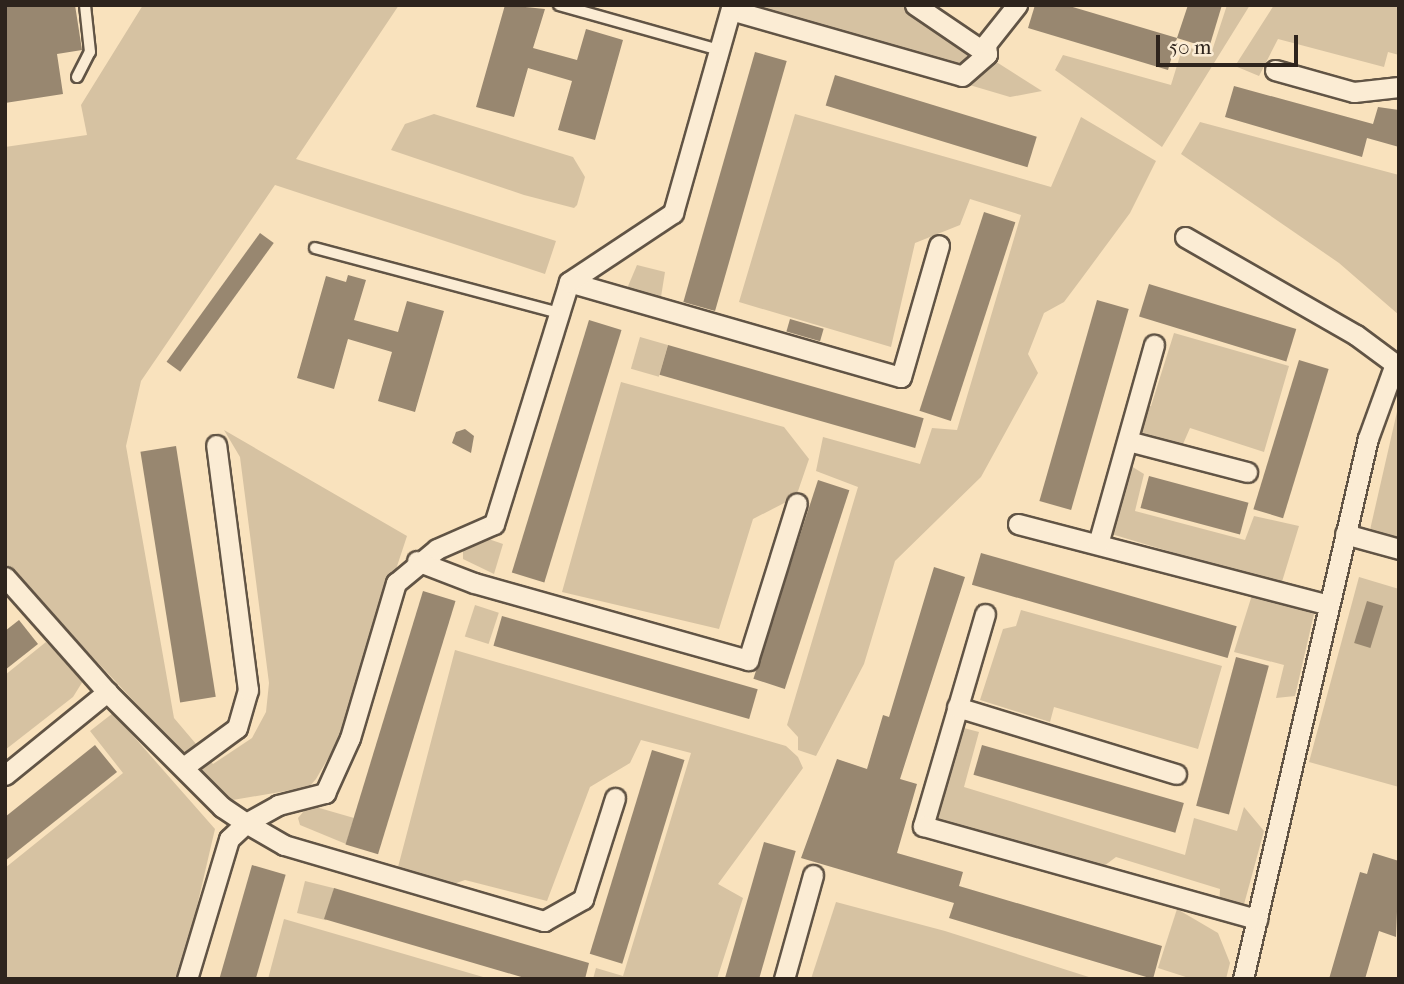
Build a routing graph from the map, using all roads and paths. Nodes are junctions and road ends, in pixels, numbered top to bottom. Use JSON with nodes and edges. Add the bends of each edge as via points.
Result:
{"nodes":[{"id":1,"x":85,"y":5,"type":"edge"},
{"id":2,"x":559,"y":5,"type":"edge"},
{"id":3,"x":915,"y":5,"type":"edge"},
{"id":4,"x":1017,"y":5,"type":"edge"},
{"id":5,"x":732,"y":7,"type":"edge"},
{"id":6,"x":719,"y":50,"type":"junction"},
{"id":7,"x":987,"y":54,"type":"junction"},
{"id":8,"x":1275,"y":70,"type":"dead end"},
{"id":9,"x":77,"y":77,"type":"dead end"},
{"id":10,"x":1399,"y":88,"type":"edge"},
{"id":11,"x":1185,"y":237,"type":"dead end"},
{"id":12,"x":939,"y":245,"type":"dead end"},
{"id":13,"x":315,"y":248,"type":"dead end"},
{"id":14,"x":569,"y":282,"type":"junction"},
{"id":15,"x":560,"y":313,"type":"junction"},
{"id":16,"x":1154,"y":345,"type":"dead end"},
{"id":17,"x":1128,"y":440,"type":"junction"},
{"id":18,"x":216,"y":445,"type":"dead end"},
{"id":19,"x":1247,"y":472,"type":"dead end"},
{"id":20,"x":797,"y":503,"type":"dead end"},
{"id":21,"x":1018,"y":524,"type":"dead end"},
{"id":22,"x":1345,"y":534,"type":"junction"},
{"id":23,"x":1098,"y":544,"type":"junction"},
{"id":24,"x":1399,"y":549,"type":"edge"},
{"id":25,"x":5,"y":561,"type":"edge"},
{"id":26,"x":417,"y":561,"type":"junction"},
{"id":27,"x":8,"y":585,"type":"edge"},
{"id":28,"x":1328,"y":605,"type":"junction"},
{"id":29,"x":985,"y":614,"type":"dead end"},
{"id":30,"x":107,"y":692,"type":"junction"},
{"id":31,"x":957,"y":707,"type":"junction"},
{"id":32,"x":186,"y":766,"type":"junction"},
{"id":33,"x":1176,"y":774,"type":"dead end"},
{"id":34,"x":5,"y":775,"type":"edge"},
{"id":35,"x":615,"y":798,"type":"dead end"},
{"id":36,"x":246,"y":823,"type":"junction"},
{"id":37,"x":813,"y":875,"type":"dead end"},
{"id":38,"x":1257,"y":919,"type":"junction"},
{"id":39,"x":187,"y":979,"type":"edge"},
{"id":40,"x":784,"y":979,"type":"edge"},
{"id":41,"x":1243,"y":979,"type":"edge"}],
"edges":[{"from":1,"to":9,"type":"lane","via":[[90,52]]},
{"from":2,"to":6,"type":"lane"},
{"from":3,"to":7,"type":"street"},
{"from":4,"to":7,"type":"street","via":[[986,44]]},
{"from":5,"to":6,"type":"street"},
{"from":5,"to":7,"type":"street","via":[[962,76]]},
{"from":6,"to":14,"type":"street","via":[[673,213]]},
{"from":8,"to":10,"type":"street","via":[[1354,92]]},
{"from":11,"to":22,"type":"street","via":[[1356,335],[1395,364],[1368,438]]},
{"from":12,"to":14,"type":"street","via":[[901,377]]},
{"from":13,"to":15,"type":"lane"},
{"from":14,"to":15,"type":"street"},
{"from":15,"to":26,"type":"street","via":[[494,524]]},
{"from":16,"to":17,"type":"street"},
{"from":17,"to":19,"type":"street"},
{"from":17,"to":23,"type":"street"},
{"from":18,"to":32,"type":"street","via":[[248,690],[237,728]]},
{"from":20,"to":26,"type":"street","via":[[748,660],[474,583]]},
{"from":21,"to":23,"type":"street"},
{"from":22,"to":24,"type":"street"},
{"from":22,"to":28,"type":"street"},
{"from":23,"to":28,"type":"street","via":[[1280,597]]},
{"from":25,"to":27,"type":"street"},
{"from":26,"to":36,"type":"street","via":[[396,583],[351,738],[324,793],[278,805]]},
{"from":27,"to":30,"type":"street"},
{"from":28,"to":38,"type":"street"},
{"from":29,"to":31,"type":"street"},
{"from":30,"to":32,"type":"street"},
{"from":30,"to":34,"type":"street"},
{"from":31,"to":33,"type":"street"},
{"from":31,"to":38,"type":"street","via":[[923,826]]},
{"from":32,"to":36,"type":"street","via":[[222,807]]},
{"from":35,"to":36,"type":"street","via":[[583,899],[544,921],[284,845]]},
{"from":36,"to":39,"type":"street","via":[[229,839]]},
{"from":37,"to":40,"type":"street"},
{"from":38,"to":41,"type":"street"}]}
